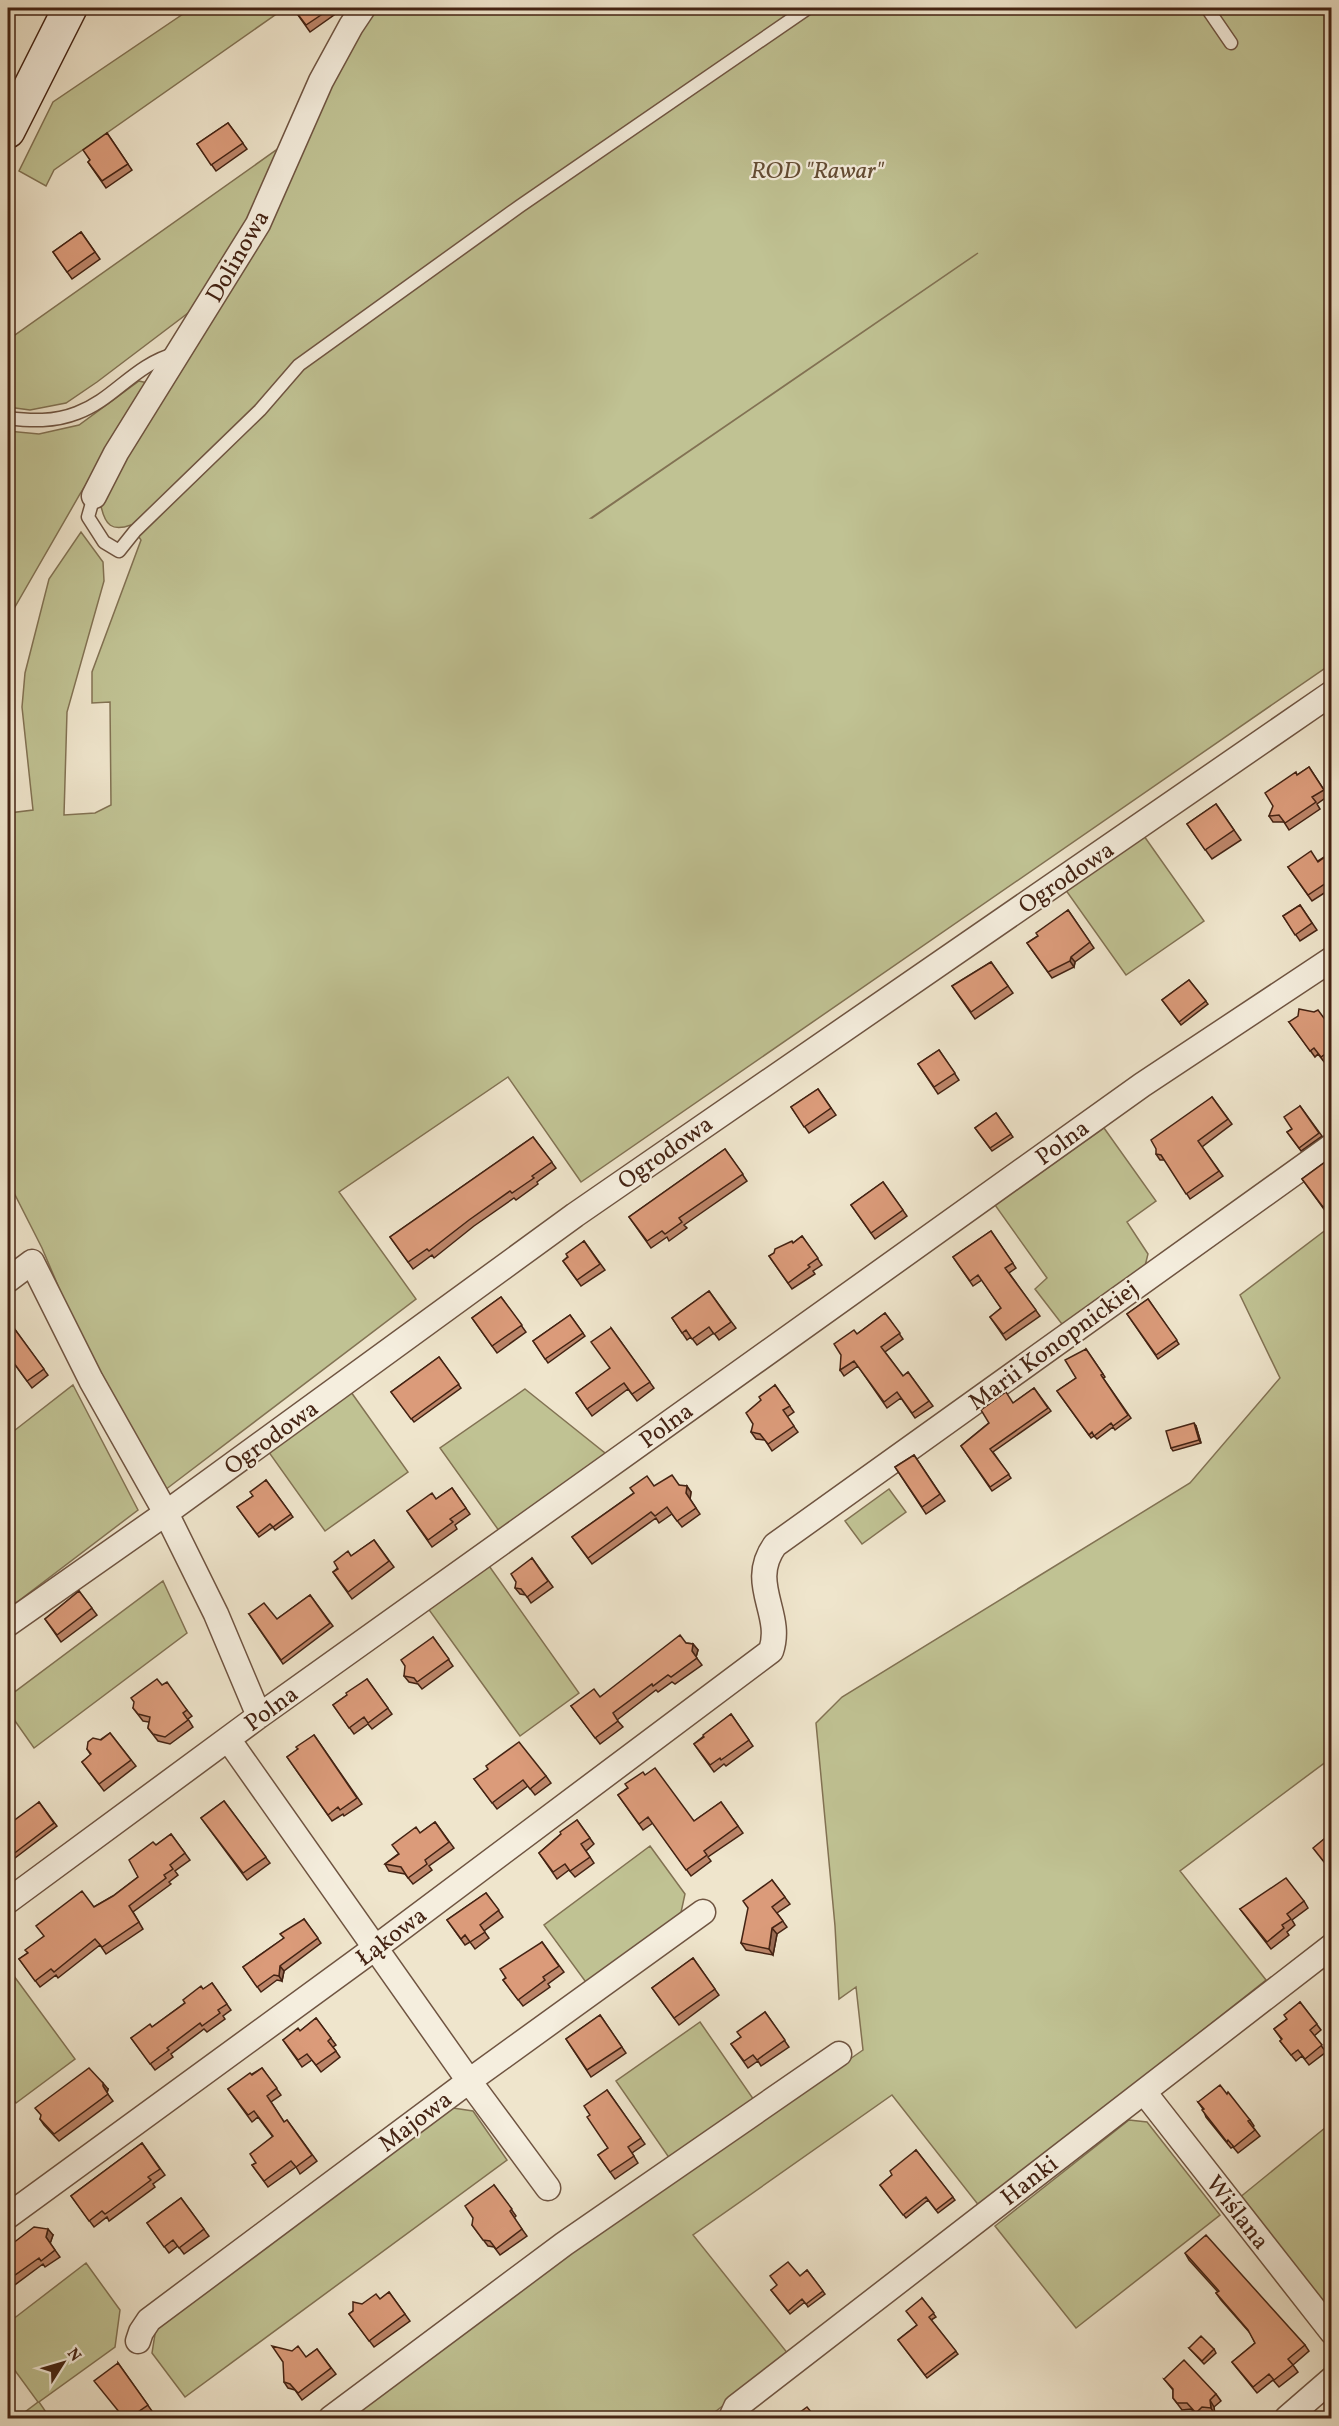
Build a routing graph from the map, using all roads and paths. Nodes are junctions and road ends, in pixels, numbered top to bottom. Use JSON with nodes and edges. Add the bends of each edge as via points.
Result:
{"nodes":[{"id":1,"x":70,"y":8,"type":"edge"},
{"id":2,"x":363,"y":8,"type":"edge"},
{"id":3,"x":808,"y":8,"type":"edge"},
{"id":4,"x":1207,"y":8,"type":"edge"},
{"id":5,"x":1231,"y":43,"type":"dead end"},
{"id":6,"x":8,"y":131,"type":"edge"},
{"id":7,"x":178,"y":352,"type":"junction"},
{"id":8,"x":8,"y":418,"type":"edge"},
{"id":9,"x":94,"y":496,"type":"joint"},
{"id":10,"x":1332,"y":693,"type":"edge"},
{"id":11,"x":1332,"y":959,"type":"edge"},
{"id":12,"x":1332,"y":1146,"type":"edge"},
{"id":13,"x":8,"y":1280,"type":"edge"},
{"id":14,"x":166,"y":1513,"type":"junction"},
{"id":15,"x":8,"y":1624,"type":"edge"},
{"id":16,"x":771,"y":1651,"type":"joint"},
{"id":17,"x":259,"y":1716,"type":"junction"},
{"id":18,"x":228,"y":1738,"type":"junction"},
{"id":19,"x":8,"y":1901,"type":"edge"},
{"id":20,"x":703,"y":1912,"type":"dead end"},
{"id":21,"x":1332,"y":1946,"type":"edge"},
{"id":22,"x":375,"y":1948,"type":"junction"},
{"id":23,"x":839,"y":2054,"type":"dead end"},
{"id":24,"x":469,"y":2081,"type":"junction"},
{"id":25,"x":1144,"y":2092,"type":"junction"},
{"id":26,"x":548,"y":2188,"type":"dead end"},
{"id":27,"x":8,"y":2216,"type":"edge"},
{"id":28,"x":1332,"y":2332,"type":"edge"},
{"id":29,"x":138,"y":2341,"type":"dead end"},
{"id":30,"x":1332,"y":2379,"type":"edge"},
{"id":31,"x":331,"y":2418,"type":"edge"},
{"id":32,"x":731,"y":2418,"type":"edge"},
{"id":33,"x":1287,"y":2418,"type":"edge"}],
"edges":[{"from":1,"to":6,"type":"street"},
{"from":2,"to":7,"type":"street","name":"Dolinowa","via":[[321,81],[258,224]]},
{"from":3,"to":9,"type":"lane","via":[[520,206],[299,365],[260,410],[119,551],[104,542],[88,517]]},
{"from":4,"to":5,"type":"lane"},
{"from":7,"to":8,"type":"lane","via":[[136,371],[78,413],[47,421]]},
{"from":7,"to":9,"type":"street","name":"Dolinowa"},
{"from":10,"to":14,"type":"street","name":"Ogrodowa","via":[[575,1215]]},
{"from":11,"to":17,"type":"street","name":"Polna","via":[[1142,1085]]},
{"from":12,"to":16,"type":"street","name":"Marii Konopnickiej","via":[[775,1545],[763,1574],[773,1626]]},
{"from":13,"to":14,"type":"street","via":[[32,1262],[91,1380]]},
{"from":14,"to":15,"type":"street","name":"Ogrodowa"},
{"from":14,"to":17,"type":"street","via":[[216,1614]]},
{"from":16,"to":22,"type":"street","name":"Łąkowa"},
{"from":17,"to":18,"type":"street","name":"Polna"},
{"from":18,"to":19,"type":"street","name":"Polna"},
{"from":18,"to":22,"type":"street"},
{"from":20,"to":24,"type":"street","name":"Majowa"},
{"from":21,"to":25,"type":"street","name":"Hanki"},
{"from":22,"to":24,"type":"street"},
{"from":22,"to":27,"type":"street","name":"Łąkowa"},
{"from":23,"to":31,"type":"street","via":[[564,2244]]},
{"from":24,"to":26,"type":"street"},
{"from":24,"to":29,"type":"street","name":"Majowa","via":[[150,2320]]},
{"from":25,"to":28,"type":"street","name":"Wiślana"},
{"from":25,"to":32,"type":"street","name":"Hanki","via":[[736,2408]]},
{"from":30,"to":33,"type":"street"}]}
